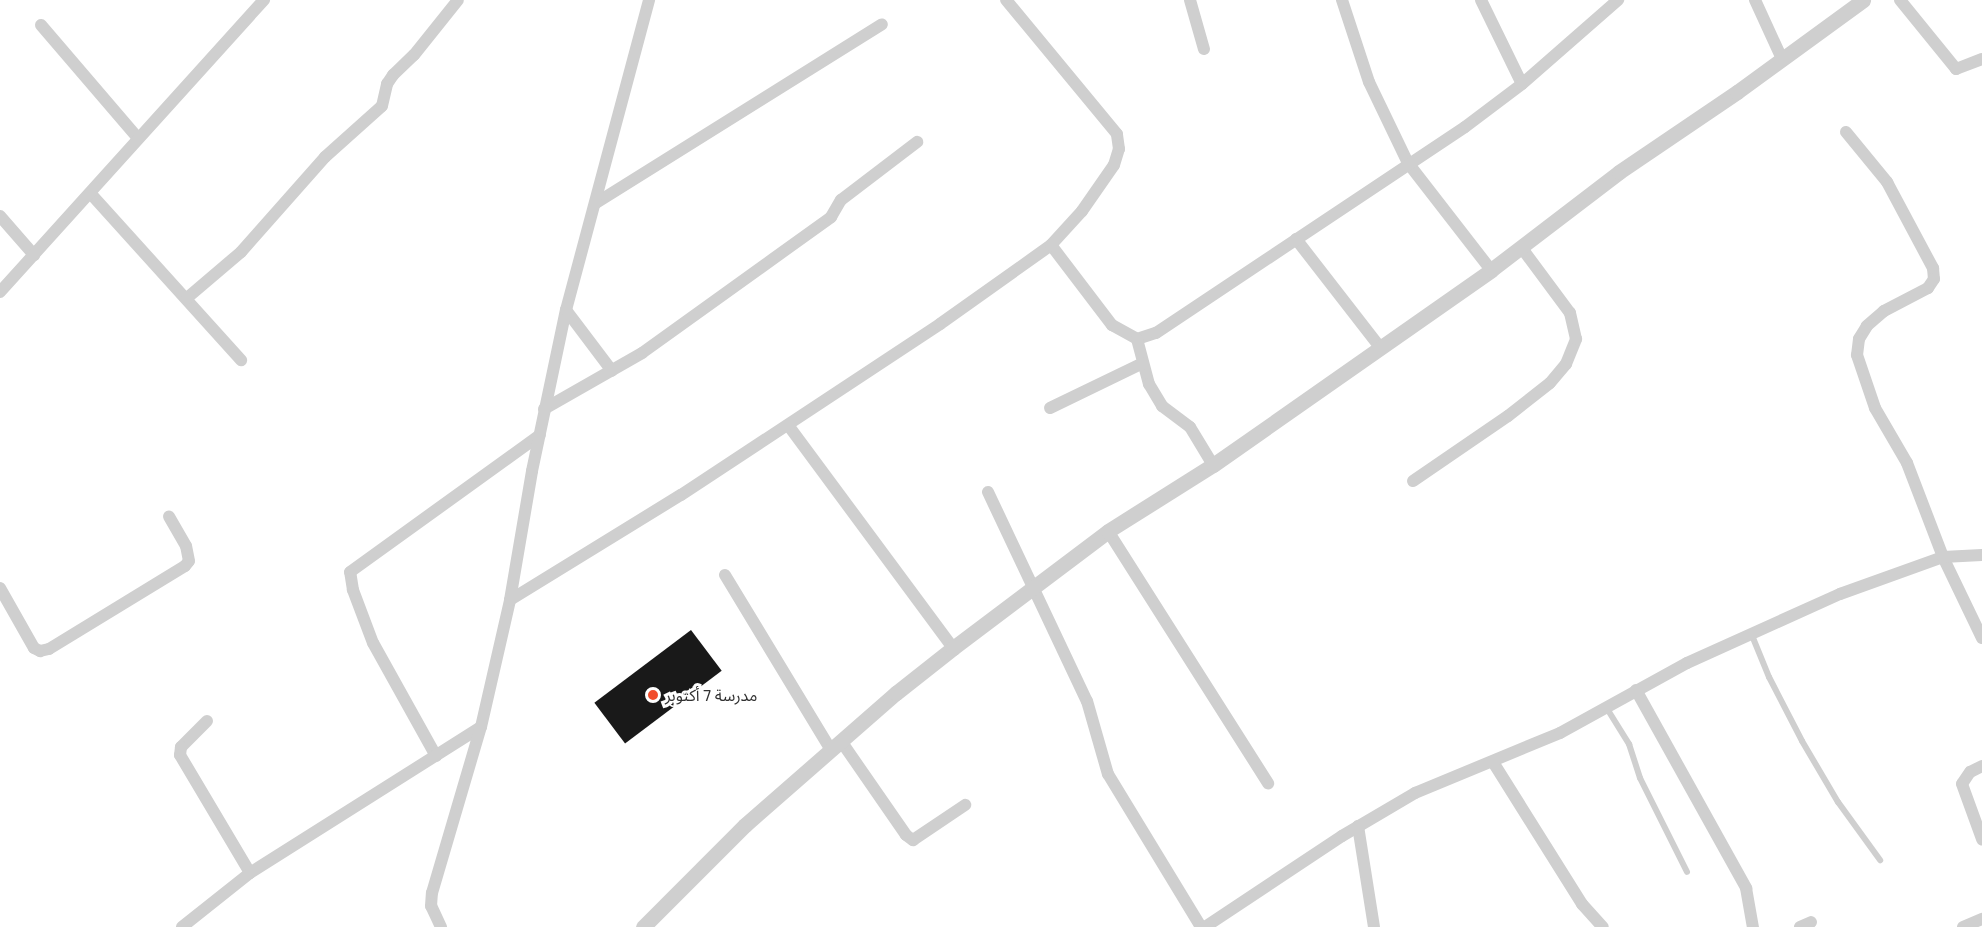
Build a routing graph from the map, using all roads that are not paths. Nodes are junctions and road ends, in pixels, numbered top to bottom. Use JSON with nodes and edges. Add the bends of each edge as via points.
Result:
{"nodes":[{"id":1,"x":264,"y":0,"type":"edge"},
{"id":2,"x":458,"y":0,"type":"edge"},
{"id":3,"x":649,"y":0,"type":"edge"},
{"id":4,"x":1006,"y":0,"type":"edge"},
{"id":5,"x":1191,"y":0,"type":"edge"},
{"id":6,"x":1342,"y":0,"type":"edge"},
{"id":7,"x":1481,"y":0,"type":"edge"},
{"id":8,"x":1618,"y":0,"type":"edge"},
{"id":9,"x":1755,"y":0,"type":"edge"},
{"id":10,"x":1863,"y":0,"type":"edge"},
{"id":11,"x":1900,"y":0,"type":"edge"},
{"id":12,"x":882,"y":24,"type":"dead end"},
{"id":13,"x":41,"y":25,"type":"dead end"},
{"id":14,"x":1204,"y":49,"type":"dead end"},
{"id":15,"x":1982,"y":58,"type":"edge"},
{"id":16,"x":1782,"y":59,"type":"junction"},
{"id":17,"x":1522,"y":84,"type":"junction"},
{"id":18,"x":1846,"y":132,"type":"dead end"},
{"id":19,"x":138,"y":138,"type":"junction"},
{"id":20,"x":917,"y":142,"type":"dead end"},
{"id":21,"x":1407,"y":163,"type":"junction"},
{"id":22,"x":91,"y":194,"type":"junction"},
{"id":23,"x":596,"y":203,"type":"junction"},
{"id":24,"x":0,"y":216,"type":"edge"},
{"id":25,"x":1296,"y":239,"type":"junction"},
{"id":26,"x":1052,"y":245,"type":"junction"},
{"id":27,"x":1521,"y":247,"type":"junction"},
{"id":28,"x":34,"y":255,"type":"junction"},
{"id":29,"x":1491,"y":270,"type":"junction"},
{"id":30,"x":0,"y":292,"type":"edge"},
{"id":31,"x":187,"y":298,"type":"junction"},
{"id":32,"x":566,"y":310,"type":"junction"},
{"id":33,"x":1137,"y":339,"type":"junction"},
{"id":34,"x":1379,"y":346,"type":"junction"},
{"id":35,"x":241,"y":360,"type":"dead end"},
{"id":36,"x":1143,"y":363,"type":"junction"},
{"id":37,"x":612,"y":371,"type":"junction"},
{"id":38,"x":1050,"y":408,"type":"dead end"},
{"id":39,"x":544,"y":409,"type":"junction"},
{"id":40,"x":788,"y":425,"type":"junction"},
{"id":41,"x":540,"y":435,"type":"junction"},
{"id":42,"x":1213,"y":465,"type":"junction"},
{"id":43,"x":1413,"y":481,"type":"dead end"},
{"id":44,"x":988,"y":492,"type":"dead end"},
{"id":45,"x":169,"y":517,"type":"dead end"},
{"id":46,"x":1108,"y":531,"type":"junction"},
{"id":47,"x":1982,"y":555,"type":"edge"},
{"id":48,"x":1943,"y":557,"type":"junction"},
{"id":49,"x":725,"y":575,"type":"dead end"},
{"id":50,"x":1035,"y":587,"type":"junction"},
{"id":51,"x":0,"y":588,"type":"edge"},
{"id":52,"x":510,"y":600,"type":"junction"},
{"id":53,"x":1751,"y":632,"type":"junction"},
{"id":54,"x":1982,"y":638,"type":"edge"},
{"id":55,"x":953,"y":648,"type":"junction"},
{"id":56,"x":1636,"y":690,"type":"junction"},
{"id":57,"x":1606,"y":707,"type":"junction"},
{"id":58,"x":207,"y":721,"type":"dead end"},
{"id":59,"x":481,"y":728,"type":"junction"},
{"id":60,"x":836,"y":745,"type":"junction"},
{"id":61,"x":436,"y":756,"type":"junction"},
{"id":62,"x":1493,"y":762,"type":"junction"},
{"id":63,"x":1982,"y":766,"type":"edge"},
{"id":64,"x":1268,"y":783,"type":"dead end"},
{"id":65,"x":965,"y":805,"type":"dead end"},
{"id":66,"x":1358,"y":826,"type":"junction"},
{"id":67,"x":1982,"y":839,"type":"edge"},
{"id":68,"x":1880,"y":860,"type":"dead end"},
{"id":69,"x":1687,"y":872,"type":"dead end"},
{"id":70,"x":250,"y":873,"type":"junction"},
{"id":71,"x":1982,"y":919,"type":"edge"},
{"id":72,"x":182,"y":927,"type":"edge"},
{"id":73,"x":441,"y":927,"type":"edge"},
{"id":74,"x":643,"y":927,"type":"edge"},
{"id":75,"x":1203,"y":927,"type":"edge"},
{"id":76,"x":1374,"y":927,"type":"edge"},
{"id":77,"x":1603,"y":927,"type":"edge"},
{"id":78,"x":1753,"y":927,"type":"edge"},
{"id":79,"x":1963,"y":927,"type":"edge"}],
"edges":[{"from":1,"to":19,"type":"street"},
{"from":2,"to":31,"type":"street","via":[[393,75],[382,106],[325,157],[241,252]]},
{"from":3,"to":23,"type":"street"},
{"from":4,"to":26,"type":"street","via":[[1114,129],[1118,140],[1114,165],[1082,212]]},
{"from":5,"to":14,"type":"street"},
{"from":6,"to":21,"type":"street","via":[[1369,82]]},
{"from":7,"to":17,"type":"street"},
{"from":8,"to":17,"type":"street"},
{"from":9,"to":16,"type":"street"},
{"from":10,"to":16,"type":"street"},
{"from":11,"to":15,"type":"street","via":[[1956,69]]},
{"from":12,"to":23,"type":"street"},
{"from":13,"to":19,"type":"street"},
{"from":16,"to":27,"type":"street","via":[[1619,172]]},
{"from":17,"to":21,"type":"street","via":[[1465,128]]},
{"from":18,"to":48,"type":"street","via":[[1887,182],[1933,268],[1934,279],[1928,288],[1884,312],[1867,326],[1856,347],[1875,408],[1920,492]]},
{"from":19,"to":22,"type":"street"},
{"from":20,"to":37,"type":"street","via":[[841,200],[831,217]]},
{"from":21,"to":25,"type":"street"},
{"from":21,"to":29,"type":"street"},
{"from":22,"to":28,"type":"street"},
{"from":22,"to":31,"type":"street"},
{"from":23,"to":32,"type":"street"},
{"from":24,"to":28,"type":"street"},
{"from":25,"to":33,"type":"street","via":[[1170,327]]},
{"from":25,"to":34,"type":"street"},
{"from":26,"to":33,"type":"street","via":[[1112,325]]},
{"from":26,"to":40,"type":"street"},
{"from":27,"to":29,"type":"street"},
{"from":27,"to":43,"type":"street","via":[[1570,314],[1576,339],[1566,364],[1550,383],[1508,416]]},
{"from":28,"to":30,"type":"street"},
{"from":29,"to":34,"type":"street"},
{"from":31,"to":35,"type":"street"},
{"from":32,"to":37,"type":"street"},
{"from":32,"to":39,"type":"street"},
{"from":33,"to":36,"type":"street"},
{"from":34,"to":42,"type":"street"},
{"from":36,"to":38,"type":"street"},
{"from":36,"to":42,"type":"street","via":[[1162,406],[1190,428]]},
{"from":37,"to":39,"type":"street"},
{"from":39,"to":41,"type":"street"},
{"from":40,"to":52,"type":"street"},
{"from":40,"to":55,"type":"street"},
{"from":41,"to":52,"type":"street"},
{"from":41,"to":61,"type":"street","via":[[350,572],[373,643]]},
{"from":42,"to":46,"type":"street"},
{"from":44,"to":50,"type":"street"},
{"from":45,"to":51,"type":"street","via":[[186,546],[189,561],[185,566],[49,649],[34,648]]},
{"from":46,"to":50,"type":"street"},
{"from":46,"to":64,"type":"street"},
{"from":47,"to":48,"type":"street"},
{"from":48,"to":53,"type":"street","via":[[1840,594]]},
{"from":48,"to":54,"type":"street"},
{"from":49,"to":60,"type":"street"},
{"from":50,"to":55,"type":"street"},
{"from":50,"to":75,"type":"street","via":[[1048,623],[1087,701],[1108,774]]},
{"from":52,"to":59,"type":"street"},
{"from":53,"to":56,"type":"street"},
{"from":53,"to":68,"type":"lane","via":[[1802,741],[1838,802]]},
{"from":55,"to":60,"type":"street"},
{"from":56,"to":57,"type":"street"},
{"from":56,"to":78,"type":"street","via":[[1746,888]]},
{"from":57,"to":62,"type":"street","via":[[1560,733]]},
{"from":57,"to":69,"type":"lane","via":[[1629,744],[1640,778]]},
{"from":58,"to":70,"type":"street","via":[[181,747],[180,755]]},
{"from":59,"to":61,"type":"street"},
{"from":59,"to":73,"type":"street","via":[[432,893],[431,906]]},
{"from":60,"to":65,"type":"street","via":[[913,840]]},
{"from":60,"to":74,"type":"street","via":[[745,825]]},
{"from":61,"to":70,"type":"street"},
{"from":62,"to":66,"type":"street","via":[[1415,793]]},
{"from":62,"to":77,"type":"street","via":[[1582,904]]},
{"from":63,"to":67,"type":"street","via":[[1970,772],[1962,784]]},
{"from":66,"to":75,"type":"street"},
{"from":66,"to":76,"type":"street"},
{"from":70,"to":72,"type":"street"},
{"from":71,"to":79,"type":"street"}]}
